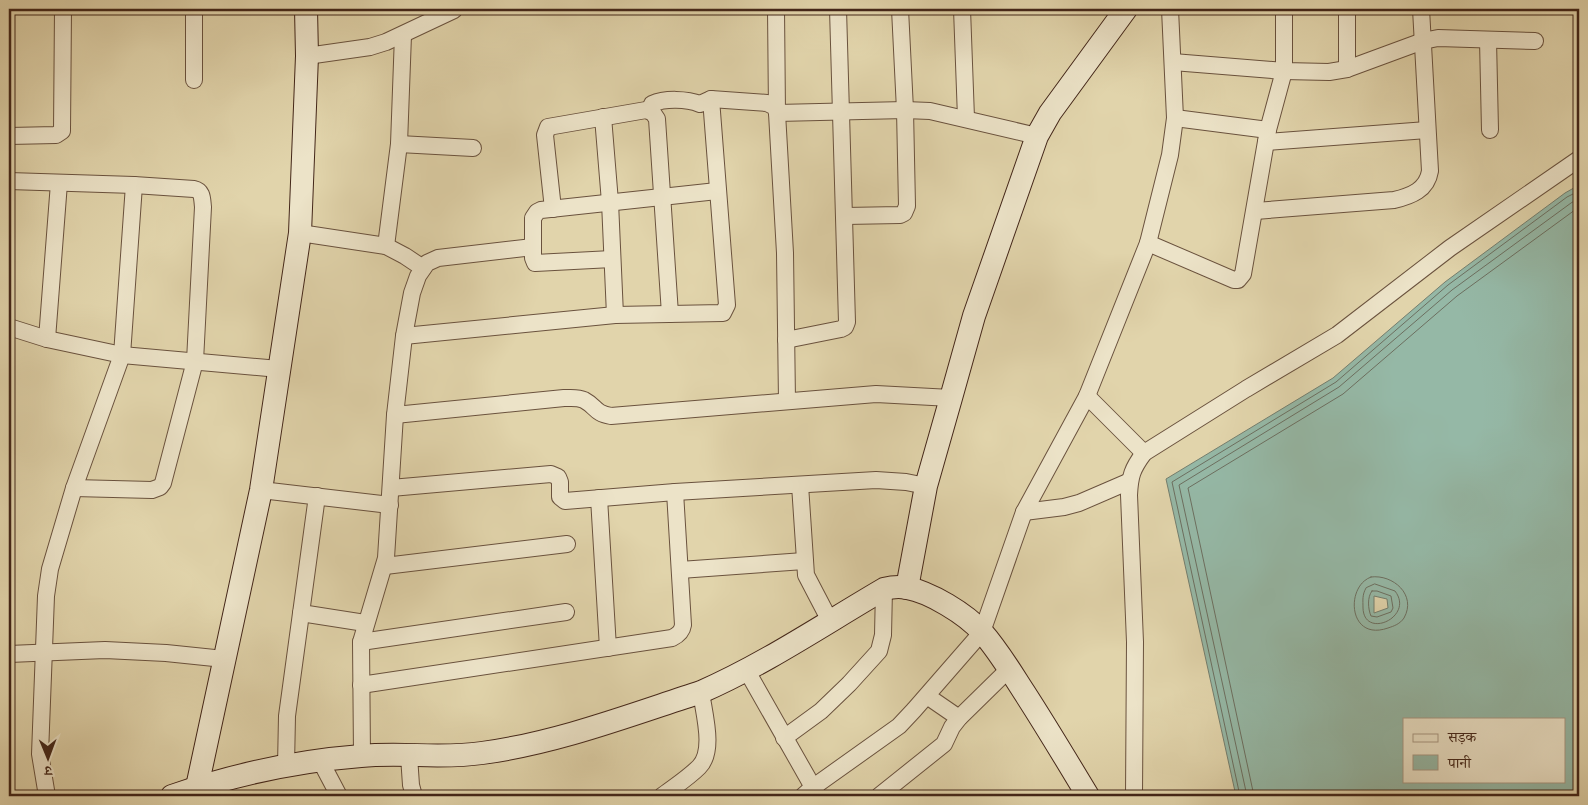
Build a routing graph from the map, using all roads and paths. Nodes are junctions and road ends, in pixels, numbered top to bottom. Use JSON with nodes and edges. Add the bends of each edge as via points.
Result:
{"nodes":[{"id":1,"x":63,"y":9,"type":"edge"},
{"id":2,"x":194,"y":9,"type":"edge"},
{"id":3,"x":306,"y":9,"type":"edge"},
{"id":4,"x":776,"y":9,"type":"edge"},
{"id":5,"x":838,"y":9,"type":"edge"},
{"id":6,"x":900,"y":9,"type":"edge"},
{"id":7,"x":962,"y":9,"type":"edge"},
{"id":8,"x":1126,"y":9,"type":"edge"},
{"id":9,"x":1170,"y":9,"type":"edge"},
{"id":10,"x":1284,"y":9,"type":"edge"},
{"id":11,"x":1347,"y":9,"type":"edge"},
{"id":12,"x":1421,"y":9,"type":"edge"},
{"id":13,"x":454,"y":10,"type":"dead end"},
{"id":14,"x":403,"y":35,"type":"junction"},
{"id":15,"x":1488,"y":40,"type":"junction"},
{"id":16,"x":1423,"y":41,"type":"junction"},
{"id":17,"x":1535,"y":41,"type":"dead end"},
{"id":18,"x":306,"y":56,"type":"junction"},
{"id":19,"x":1173,"y":62,"type":"junction"},
{"id":20,"x":1347,"y":69,"type":"junction"},
{"id":21,"x":1284,"y":71,"type":"junction"},
{"id":22,"x":194,"y":80,"type":"dead end"},
{"id":23,"x":711,"y":99,"type":"junction"},
{"id":24,"x":652,"y":104,"type":"dead end"},
{"id":25,"x":905,"y":110,"type":"junction"},
{"id":26,"x":842,"y":112,"type":"junction"},
{"id":27,"x":777,"y":114,"type":"junction"},
{"id":28,"x":603,"y":117,"type":"junction"},
{"id":29,"x":966,"y":118,"type":"junction"},
{"id":30,"x":1174,"y":118,"type":"junction"},
{"id":31,"x":1427,"y":130,"type":"junction"},
{"id":32,"x":1490,"y":130,"type":"dead end"},
{"id":33,"x":9,"y":136,"type":"edge"},
{"id":34,"x":1038,"y":136,"type":"junction"},
{"id":35,"x":1267,"y":136,"type":"junction"},
{"id":36,"x":399,"y":144,"type":"junction"},
{"id":37,"x":473,"y":148,"type":"dead end"},
{"id":38,"x":1579,"y":159,"type":"edge"},
{"id":39,"x":9,"y":181,"type":"edge"},
{"id":40,"x":59,"y":183,"type":"junction"},
{"id":41,"x":134,"y":185,"type":"junction"},
{"id":42,"x":717,"y":191,"type":"junction"},
{"id":43,"x":661,"y":196,"type":"junction"},
{"id":44,"x":610,"y":202,"type":"junction"},
{"id":45,"x":552,"y":209,"type":"junction"},
{"id":46,"x":1255,"y":211,"type":"junction"},
{"id":47,"x":845,"y":216,"type":"junction"},
{"id":48,"x":300,"y":233,"type":"junction"},
{"id":49,"x":1148,"y":243,"type":"junction"},
{"id":50,"x":386,"y":246,"type":"junction"},
{"id":51,"x":533,"y":246,"type":"junction"},
{"id":52,"x":612,"y":259,"type":"junction"},
{"id":53,"x":414,"y":262,"type":"junction"},
{"id":54,"x":670,"y":314,"type":"junction"},
{"id":55,"x":615,"y":315,"type":"junction"},
{"id":56,"x":9,"y":327,"type":"edge"},
{"id":57,"x":404,"y":336,"type":"junction"},
{"id":58,"x":47,"y":339,"type":"junction"},
{"id":59,"x":786,"y":340,"type":"junction"},
{"id":60,"x":122,"y":354,"type":"junction"},
{"id":61,"x":195,"y":360,"type":"junction"},
{"id":62,"x":279,"y":369,"type":"junction"},
{"id":63,"x":1087,"y":396,"type":"junction"},
{"id":64,"x":950,"y":398,"type":"junction"},
{"id":65,"x":787,"y":401,"type":"junction"},
{"id":66,"x":395,"y":415,"type":"junction"},
{"id":67,"x":1144,"y":454,"type":"junction"},
{"id":68,"x":1130,"y":481,"type":"junction"},
{"id":69,"x":800,"y":485,"type":"junction"},
{"id":70,"x":926,"y":486,"type":"junction"},
{"id":71,"x":74,"y":488,"type":"junction"},
{"id":72,"x":261,"y":490,"type":"junction"},
{"id":73,"x":675,"y":492,"type":"junction"},
{"id":74,"x":317,"y":496,"type":"junction"},
{"id":75,"x":390,"y":496,"type":"junction"},
{"id":76,"x":599,"y":498,"type":"junction"},
{"id":77,"x":1024,"y":512,"type":"junction"},
{"id":78,"x":567,"y":544,"type":"dead end"},
{"id":79,"x":804,"y":562,"type":"junction"},
{"id":80,"x":385,"y":566,"type":"junction"},
{"id":81,"x":680,"y":570,"type":"junction"},
{"id":82,"x":907,"y":588,"type":"junction"},
{"id":83,"x":884,"y":589,"type":"junction"},
{"id":84,"x":566,"y":612,"type":"dead end"},
{"id":85,"x":300,"y":613,"type":"junction"},
{"id":86,"x":830,"y":621,"type":"junction"},
{"id":87,"x":365,"y":623,"type":"junction"},
{"id":88,"x":982,"y":632,"type":"junction"},
{"id":89,"x":360,"y":642,"type":"junction"},
{"id":90,"x":608,"y":648,"type":"junction"},
{"id":91,"x":43,"y":651,"type":"junction"},
{"id":92,"x":9,"y":654,"type":"edge"},
{"id":93,"x":224,"y":659,"type":"junction"},
{"id":94,"x":1009,"y":669,"type":"junction"},
{"id":95,"x":747,"y":671,"type":"junction"},
{"id":96,"x":361,"y":685,"type":"junction"},
{"id":97,"x":701,"y":692,"type":"junction"},
{"id":98,"x":927,"y":696,"type":"junction"},
{"id":99,"x":959,"y":718,"type":"junction"},
{"id":100,"x":784,"y":738,"type":"junction"},
{"id":101,"x":362,"y":755,"type":"junction"},
{"id":102,"x":409,"y":756,"type":"junction"},
{"id":103,"x":320,"y":760,"type":"junction"},
{"id":104,"x":286,"y":766,"type":"junction"},
{"id":105,"x":197,"y":787,"type":"junction"},
{"id":106,"x":811,"y":793,"type":"edge"},
{"id":107,"x":47,"y":796,"type":"edge"},
{"id":108,"x":174,"y":796,"type":"edge"},
{"id":109,"x":339,"y":796,"type":"edge"},
{"id":110,"x":414,"y":796,"type":"edge"},
{"id":111,"x":662,"y":796,"type":"edge"},
{"id":112,"x":879,"y":796,"type":"edge"},
{"id":113,"x":1088,"y":796,"type":"edge"},
{"id":114,"x":1134,"y":796,"type":"edge"}],
"edges":[{"from":1,"to":33,"type":"street","via":[[62,131],[56,135]]},
{"from":2,"to":22,"type":"street"},
{"from":3,"to":18,"type":"main road"},
{"from":4,"to":27,"type":"street"},
{"from":5,"to":26,"type":"street"},
{"from":6,"to":25,"type":"street"},
{"from":7,"to":29,"type":"street"},
{"from":8,"to":34,"type":"main road","via":[[1050,113]]},
{"from":9,"to":19,"type":"street"},
{"from":10,"to":21,"type":"street"},
{"from":11,"to":20,"type":"street"},
{"from":12,"to":16,"type":"street"},
{"from":13,"to":14,"type":"street"},
{"from":14,"to":18,"type":"street","via":[[370,47]]},
{"from":14,"to":36,"type":"street"},
{"from":15,"to":16,"type":"street","via":[[1438,38]]},
{"from":15,"to":17,"type":"street"},
{"from":15,"to":32,"type":"street"},
{"from":16,"to":20,"type":"street"},
{"from":16,"to":31,"type":"street"},
{"from":18,"to":48,"type":"main road"},
{"from":19,"to":21,"type":"street"},
{"from":19,"to":30,"type":"street"},
{"from":20,"to":21,"type":"street"},
{"from":21,"to":35,"type":"street"},
{"from":23,"to":24,"type":"street","via":[[700,104],[691,101]]},
{"from":23,"to":27,"type":"street","via":[[767,103],[775,107]]},
{"from":23,"to":42,"type":"street"},
{"from":25,"to":26,"type":"street"},
{"from":25,"to":29,"type":"street"},
{"from":25,"to":47,"type":"street","via":[[907,206],[904,213]]},
{"from":26,"to":27,"type":"street"},
{"from":26,"to":47,"type":"street"},
{"from":27,"to":59,"type":"street"},
{"from":28,"to":43,"type":"street","via":[[646,110],[654,113]]},
{"from":28,"to":44,"type":"street"},
{"from":28,"to":45,"type":"street","via":[[552,125],[546,130]]},
{"from":29,"to":34,"type":"street"},
{"from":30,"to":35,"type":"street"},
{"from":30,"to":49,"type":"street","via":[[1170,155]]},
{"from":31,"to":35,"type":"street"},
{"from":31,"to":46,"type":"street","via":[[1429,178],[1408,197]]},
{"from":34,"to":64,"type":"main road","via":[[974,316]]},
{"from":35,"to":46,"type":"street"},
{"from":36,"to":37,"type":"street"},
{"from":36,"to":50,"type":"street"},
{"from":38,"to":67,"type":"street","via":[[1450,248],[1338,335]]},
{"from":39,"to":40,"type":"street"},
{"from":40,"to":41,"type":"street"},
{"from":40,"to":58,"type":"street"},
{"from":41,"to":60,"type":"street"},
{"from":41,"to":61,"type":"street","via":[[194,189],[201,193],[203,207]]},
{"from":42,"to":43,"type":"street"},
{"from":42,"to":54,"type":"street","via":[[726,310],[719,314]]},
{"from":43,"to":44,"type":"street"},
{"from":43,"to":54,"type":"street"},
{"from":44,"to":45,"type":"street"},
{"from":44,"to":52,"type":"street"},
{"from":45,"to":51,"type":"street","via":[[535,214]]},
{"from":46,"to":49,"type":"street","via":[[1243,274],[1238,280]]},
{"from":47,"to":59,"type":"street","via":[[847,322],[841,329]]},
{"from":48,"to":50,"type":"street"},
{"from":48,"to":62,"type":"main road"},
{"from":49,"to":63,"type":"street"},
{"from":50,"to":53,"type":"street"},
{"from":51,"to":52,"type":"street","via":[[533,261],[538,264]]},
{"from":51,"to":53,"type":"street","via":[[438,258],[427,263]]},
{"from":52,"to":55,"type":"street"},
{"from":53,"to":57,"type":"street"},
{"from":54,"to":55,"type":"street"},
{"from":55,"to":57,"type":"street"},
{"from":56,"to":58,"type":"street"},
{"from":57,"to":66,"type":"street"},
{"from":58,"to":60,"type":"street"},
{"from":59,"to":65,"type":"street"},
{"from":60,"to":61,"type":"street"},
{"from":60,"to":71,"type":"street"},
{"from":61,"to":62,"type":"street"},
{"from":61,"to":71,"type":"street","via":[[160,487],[152,490]]},
{"from":62,"to":72,"type":"main road"},
{"from":63,"to":67,"type":"street"},
{"from":63,"to":77,"type":"street"},
{"from":64,"to":65,"type":"street","via":[[876,394]]},
{"from":64,"to":70,"type":"main road"},
{"from":65,"to":66,"type":"street","via":[[611,416],[602,415],[584,400],[564,398]]},
{"from":66,"to":75,"type":"street"},
{"from":67,"to":68,"type":"street","via":[[1133,468]]},
{"from":68,"to":77,"type":"street","via":[[1079,503]]},
{"from":68,"to":114,"type":"street","via":[[1135,642]]},
{"from":69,"to":70,"type":"street","via":[[876,480]]},
{"from":69,"to":73,"type":"street"},
{"from":69,"to":79,"type":"street"},
{"from":70,"to":82,"type":"main road"},
{"from":71,"to":91,"type":"street","via":[[50,569]]},
{"from":72,"to":74,"type":"street"},
{"from":72,"to":93,"type":"main road"},
{"from":73,"to":76,"type":"street"},
{"from":73,"to":81,"type":"street"},
{"from":74,"to":75,"type":"street"},
{"from":74,"to":85,"type":"street"},
{"from":75,"to":76,"type":"street","via":[[551,474],[558,477],[562,500]]},
{"from":75,"to":80,"type":"street"},
{"from":76,"to":90,"type":"street"},
{"from":77,"to":88,"type":"street"},
{"from":78,"to":80,"type":"street"},
{"from":79,"to":81,"type":"street"},
{"from":79,"to":86,"type":"street","via":[[806,575]]},
{"from":80,"to":87,"type":"street"},
{"from":81,"to":90,"type":"street","via":[[683,625],[678,635]]},
{"from":82,"to":83,"type":"main road"},
{"from":82,"to":88,"type":"main road","via":[[945,605]]},
{"from":83,"to":86,"type":"main road"},
{"from":83,"to":100,"type":"street","via":[[883,635],[879,651],[821,711]]},
{"from":84,"to":89,"type":"street"},
{"from":85,"to":87,"type":"street"},
{"from":85,"to":104,"type":"street","via":[[287,716]]},
{"from":86,"to":95,"type":"main road"},
{"from":87,"to":89,"type":"street"},
{"from":88,"to":94,"type":"main road"},
{"from":88,"to":98,"type":"street"},
{"from":89,"to":96,"type":"street"},
{"from":90,"to":96,"type":"street"},
{"from":91,"to":92,"type":"street"},
{"from":91,"to":93,"type":"street","via":[[139,651]]},
{"from":91,"to":107,"type":"street","via":[[40,754]]},
{"from":93,"to":105,"type":"main road"},
{"from":94,"to":99,"type":"street"},
{"from":94,"to":113,"type":"main road"},
{"from":95,"to":97,"type":"main road"},
{"from":95,"to":100,"type":"street"},
{"from":96,"to":101,"type":"street"},
{"from":97,"to":102,"type":"main road","via":[[585,730],[518,747],[446,756]]},
{"from":97,"to":111,"type":"street","via":[[708,748],[705,758],[699,767]]},
{"from":98,"to":99,"type":"street"},
{"from":98,"to":106,"type":"street","via":[[899,726]]},
{"from":99,"to":112,"type":"street","via":[[944,744]]},
{"from":100,"to":106,"type":"street"},
{"from":101,"to":102,"type":"main road"},
{"from":101,"to":103,"type":"main road"},
{"from":102,"to":110,"type":"street"},
{"from":103,"to":104,"type":"main road"},
{"from":103,"to":109,"type":"street"},
{"from":104,"to":105,"type":"main road"},
{"from":105,"to":108,"type":"main road"}]}
